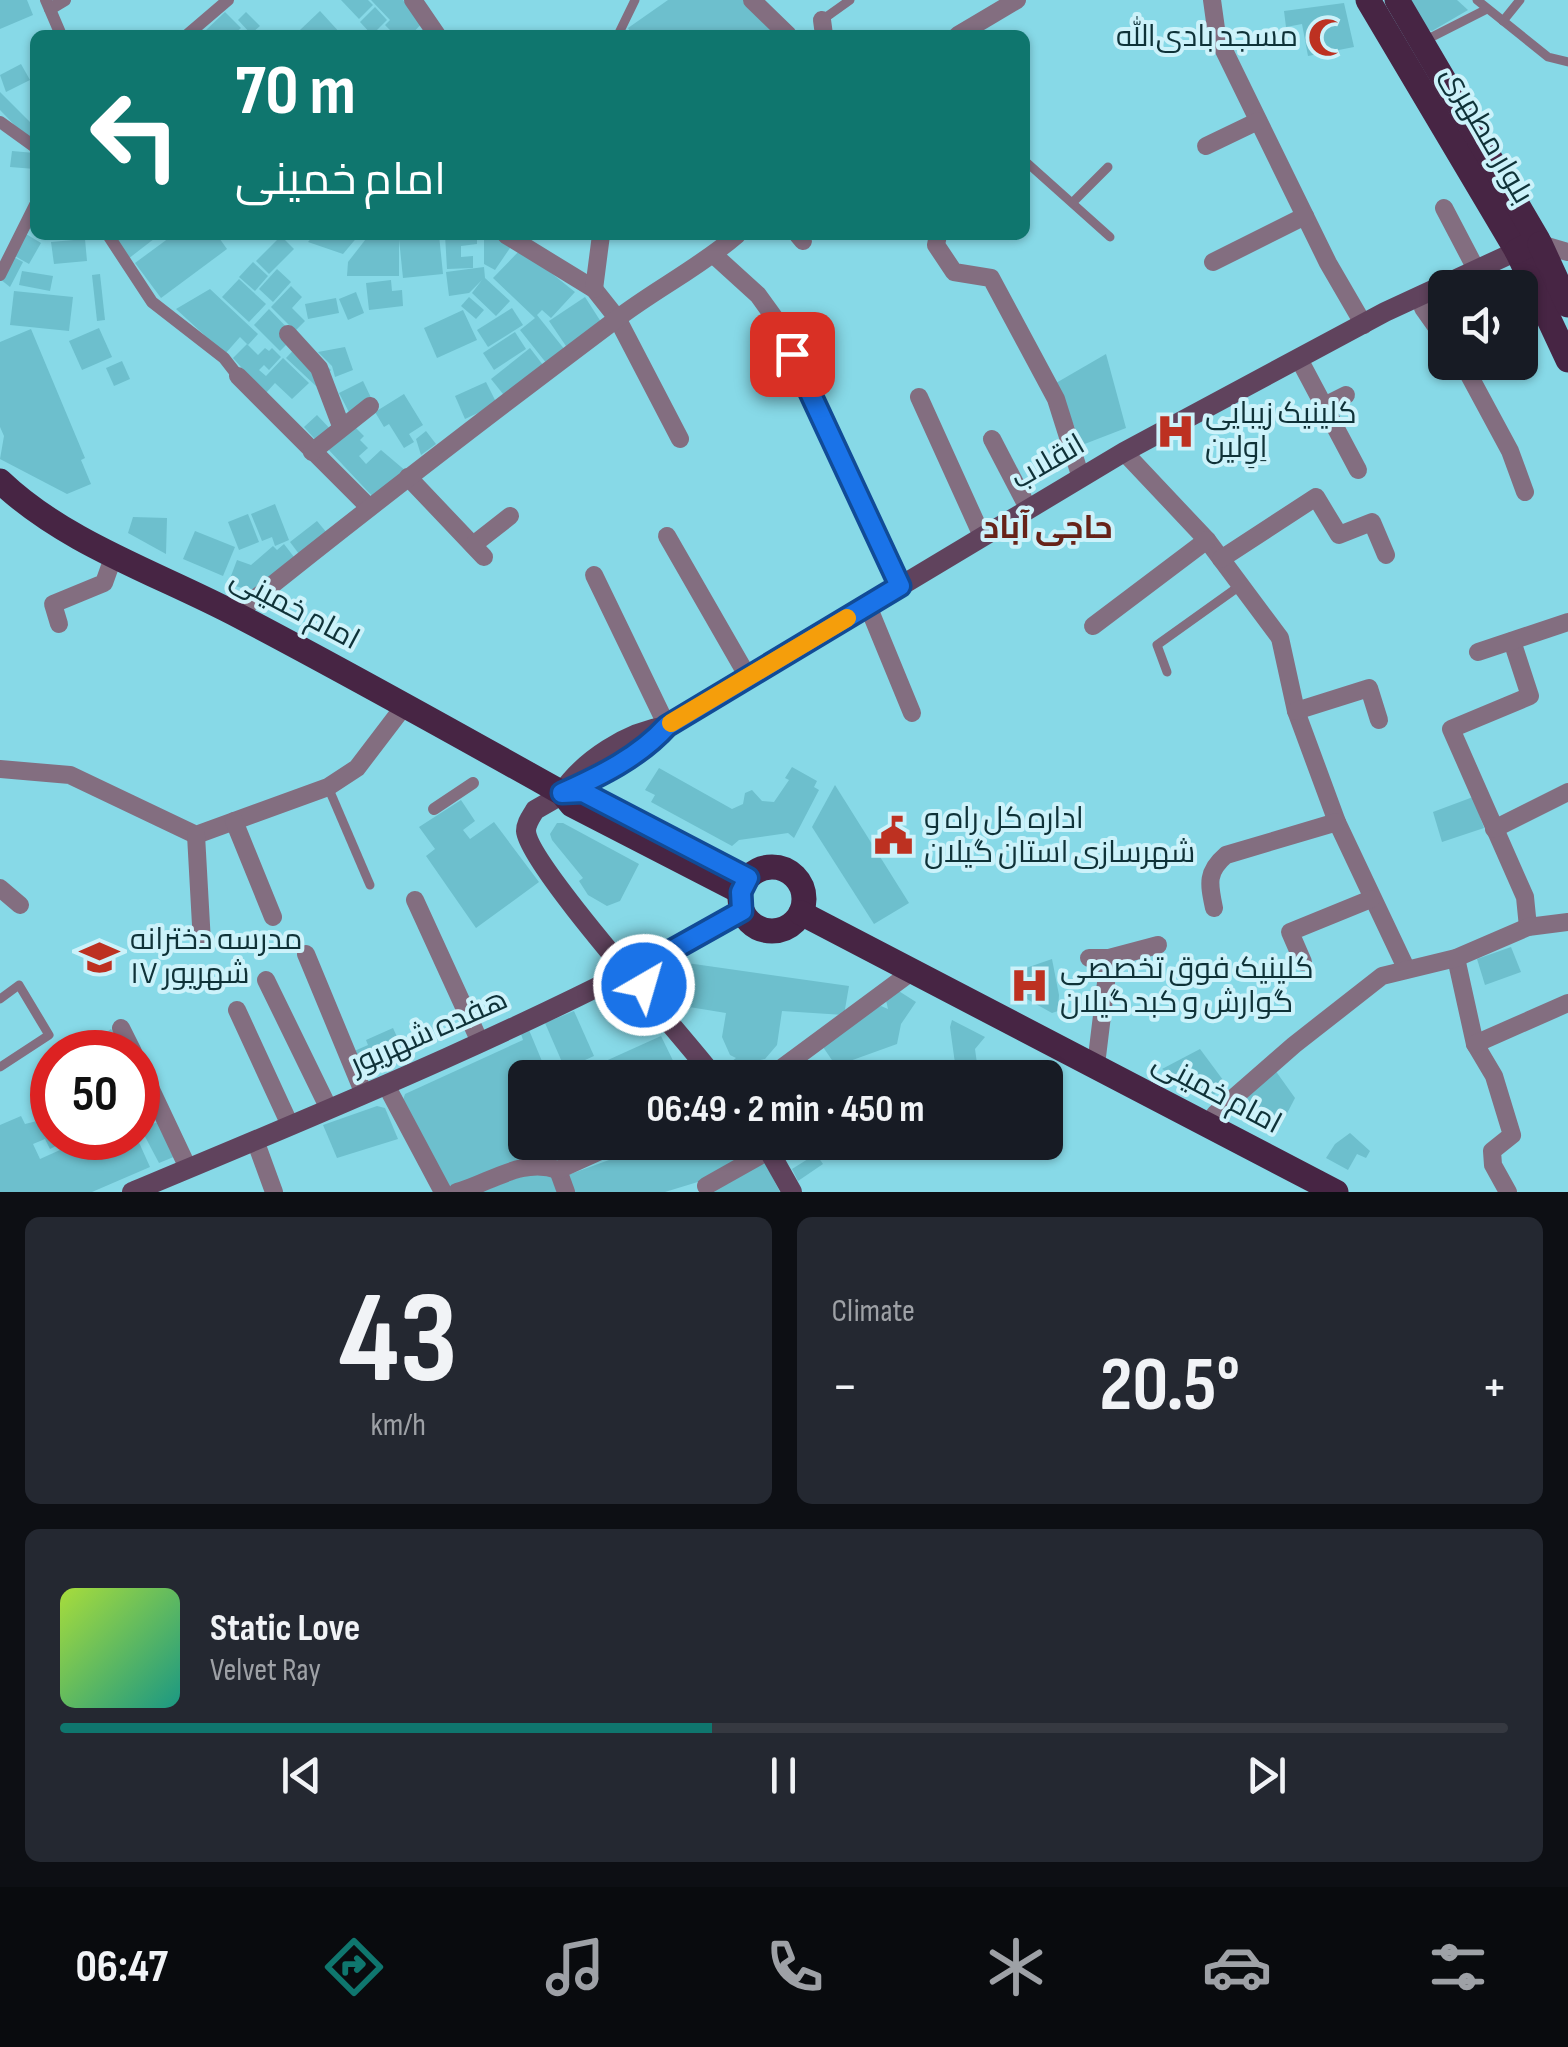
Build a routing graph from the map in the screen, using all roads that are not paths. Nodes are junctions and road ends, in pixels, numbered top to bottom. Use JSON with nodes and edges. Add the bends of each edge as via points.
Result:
{"nodes":[{"id":1,"x":65,"y":0,"type":"edge"},
{"id":2,"x":228,"y":0,"type":"edge"},
{"id":3,"x":413,"y":0,"type":"edge"},
{"id":4,"x":634,"y":0,"type":"edge"},
{"id":5,"x":752,"y":0,"type":"edge"},
{"id":6,"x":850,"y":0,"type":"edge"},
{"id":7,"x":1018,"y":0,"type":"edge"},
{"id":8,"x":1212,"y":0,"type":"edge"},
{"id":9,"x":1368,"y":0,"type":"edge"},
{"id":10,"x":1396,"y":0,"type":"edge"},
{"id":11,"x":1477,"y":0,"type":"edge"},
{"id":12,"x":1520,"y":0,"type":"edge"},
{"id":13,"x":48,"y":4,"type":"edge"},
{"id":14,"x":1487,"y":9,"type":"junction"},
{"id":15,"x":1504,"y":20,"type":"junction"},
{"id":16,"x":823,"y":27,"type":"edge"},
{"id":17,"x":59,"y":30,"type":"edge"},
{"id":18,"x":192,"y":30,"type":"edge"},
{"id":19,"x":434,"y":30,"type":"edge"},
{"id":20,"x":620,"y":30,"type":"edge"},
{"id":21,"x":783,"y":30,"type":"edge"},
{"id":22,"x":967,"y":30,"type":"edge"},
{"id":23,"x":1422,"y":42,"type":"junction"},
{"id":24,"x":1568,"y":62,"type":"edge"},
{"id":25,"x":0,"y":122,"type":"edge"},
{"id":26,"x":1258,"y":122,"type":"junction"},
{"id":27,"x":30,"y":143,"type":"edge"},
{"id":28,"x":1206,"y":146,"type":"dead end"},
{"id":29,"x":1030,"y":164,"type":"edge"},
{"id":30,"x":1108,"y":167,"type":"dead end"},
{"id":31,"x":1073,"y":202,"type":"junction"},
{"id":32,"x":1444,"y":208,"type":"dead end"},
{"id":33,"x":30,"y":215,"type":"edge"},
{"id":34,"x":1305,"y":216,"type":"junction"},
{"id":35,"x":1110,"y":237,"type":"dead end"},
{"id":36,"x":111,"y":240,"type":"edge"},
{"id":37,"x":514,"y":240,"type":"edge"},
{"id":38,"x":600,"y":240,"type":"edge"},
{"id":39,"x":731,"y":240,"type":"edge"},
{"id":40,"x":937,"y":240,"type":"edge"},
{"id":41,"x":1527,"y":244,"type":"junction"},
{"id":42,"x":1568,"y":252,"type":"edge"},
{"id":43,"x":714,"y":255,"type":"junction"},
{"id":44,"x":1213,"y":262,"type":"dead end"},
{"id":45,"x":1468,"y":270,"type":"edge"},
{"id":46,"x":1485,"y":270,"type":"edge"},
{"id":47,"x":0,"y":275,"type":"edge"},
{"id":48,"x":594,"y":290,"type":"junction"},
{"id":49,"x":1428,"y":296,"type":"edge"},
{"id":50,"x":1568,"y":304,"type":"edge"},
{"id":51,"x":1428,"y":306,"type":"edge"},
{"id":52,"x":1423,"y":308,"type":"junction"},
{"id":53,"x":1428,"y":315,"type":"edge"},
{"id":54,"x":618,"y":318,"type":"junction"},
{"id":55,"x":1359,"y":328,"type":"junction"},
{"id":56,"x":288,"y":334,"type":"dead end"},
{"id":57,"x":1299,"y":359,"type":"junction"},
{"id":58,"x":1568,"y":360,"type":"edge"},
{"id":59,"x":238,"y":376,"type":"joint"},
{"id":60,"x":1472,"y":380,"type":"edge"},
{"id":61,"x":1346,"y":395,"type":"dead end"},
{"id":62,"x":920,"y":398,"type":"dead end"},
{"id":63,"x":370,"y":406,"type":"dead end"},
{"id":64,"x":1324,"y":406,"type":"junction"},
{"id":65,"x":341,"y":426,"type":"junction"},
{"id":66,"x":680,"y":439,"type":"dead end"},
{"id":67,"x":992,"y":439,"type":"dead end"},
{"id":68,"x":312,"y":452,"type":"junction"},
{"id":69,"x":1124,"y":452,"type":"junction"},
{"id":70,"x":1358,"y":470,"type":"dead end"},
{"id":71,"x":408,"y":477,"type":"junction"},
{"id":72,"x":1081,"y":478,"type":"junction"},
{"id":73,"x":0,"y":481,"type":"edge"},
{"id":74,"x":1525,"y":492,"type":"dead end"},
{"id":75,"x":0,"y":502,"type":"edge"},
{"id":76,"x":369,"y":507,"type":"junction"},
{"id":77,"x":1028,"y":508,"type":"junction"},
{"id":78,"x":510,"y":516,"type":"dead end"},
{"id":79,"x":68,"y":530,"type":"junction"},
{"id":80,"x":667,"y":536,"type":"dead end"},
{"id":81,"x":982,"y":536,"type":"junction"},
{"id":82,"x":1207,"y":540,"type":"junction"},
{"id":83,"x":114,"y":554,"type":"junction"},
{"id":84,"x":1386,"y":555,"type":"dead end"},
{"id":85,"x":1222,"y":558,"type":"junction"},
{"id":86,"x":594,"y":575,"type":"dead end"},
{"id":87,"x":1241,"y":585,"type":"junction"},
{"id":88,"x":900,"y":586,"type":"junction"},
{"id":89,"x":868,"y":606,"type":"junction"},
{"id":90,"x":236,"y":614,"type":"junction"},
{"id":91,"x":1568,"y":622,"type":"edge"},
{"id":92,"x":60,"y":624,"type":"dead end"},
{"id":93,"x":1093,"y":626,"type":"dead end"},
{"id":94,"x":1512,"y":641,"type":"junction"},
{"id":95,"x":1478,"y":652,"type":"dead end"},
{"id":96,"x":1167,"y":672,"type":"dead end"},
{"id":97,"x":748,"y":677,"type":"junction"},
{"id":98,"x":405,"y":704,"type":"junction"},
{"id":99,"x":1296,"y":710,"type":"junction"},
{"id":100,"x":912,"y":714,"type":"dead end"},
{"id":101,"x":1379,"y":720,"type":"dead end"},
{"id":102,"x":667,"y":726,"type":"junction"},
{"id":103,"x":0,"y":769,"type":"edge"},
{"id":104,"x":473,"y":783,"type":"dead end"},
{"id":105,"x":328,"y":787,"type":"junction"},
{"id":106,"x":1568,"y":792,"type":"edge"},
{"id":107,"x":562,"y":793,"type":"junction"},
{"id":108,"x":434,"y":809,"type":"dead end"},
{"id":109,"x":234,"y":821,"type":"junction"},
{"id":110,"x":1337,"y":822,"type":"junction"},
{"id":111,"x":1494,"y":829,"type":"junction"},
{"id":112,"x":196,"y":834,"type":"junction"},
{"id":113,"x":370,"y":885,"type":"dead end"},
{"id":114,"x":0,"y":888,"type":"edge"},
{"id":115,"x":744,"y":893,"type":"junction"},
{"id":116,"x":1371,"y":899,"type":"junction"},
{"id":117,"x":415,"y":900,"type":"dead end"},
{"id":118,"x":20,"y":904,"type":"dead end"},
{"id":119,"x":1214,"y":908,"type":"dead end"},
{"id":120,"x":801,"y":913,"type":"junction"},
{"id":121,"x":273,"y":917,"type":"dead end"},
{"id":122,"x":1568,"y":922,"type":"edge"},
{"id":123,"x":1528,"y":927,"type":"junction"},
{"id":124,"x":202,"y":944,"type":"dead end"},
{"id":125,"x":1158,"y":945,"type":"dead end"},
{"id":126,"x":306,"y":954,"type":"dead end"},
{"id":127,"x":1089,"y":958,"type":"dead end"},
{"id":128,"x":1109,"y":958,"type":"junction"},
{"id":129,"x":1456,"y":958,"type":"junction"},
{"id":130,"x":651,"y":962,"type":"junction"},
{"id":131,"x":1303,"y":962,"type":"dead end"},
{"id":132,"x":1406,"y":968,"type":"junction"},
{"id":133,"x":914,"y":970,"type":"junction"},
{"id":134,"x":630,"y":974,"type":"junction"},
{"id":135,"x":266,"y":980,"type":"dead end"},
{"id":136,"x":650,"y":998,"type":"junction"},
{"id":137,"x":0,"y":999,"type":"edge"},
{"id":138,"x":1568,"y":1002,"type":"edge"},
{"id":139,"x":237,"y":1010,"type":"dead end"},
{"id":140,"x":480,"y":1042,"type":"junction"},
{"id":141,"x":1475,"y":1044,"type":"junction"},
{"id":142,"x":696,"y":1060,"type":"edge"},
{"id":143,"x":792,"y":1060,"type":"edge"},
{"id":144,"x":1096,"y":1065,"type":"junction"},
{"id":145,"x":0,"y":1067,"type":"edge"},
{"id":146,"x":386,"y":1085,"type":"junction"},
{"id":147,"x":364,"y":1094,"type":"junction"},
{"id":148,"x":160,"y":1109,"type":"edge"},
{"id":149,"x":328,"y":1109,"type":"junction"},
{"id":150,"x":1214,"y":1114,"type":"dead end"},
{"id":151,"x":290,"y":1125,"type":"junction"},
{"id":152,"x":255,"y":1140,"type":"junction"},
{"id":153,"x":580,"y":1160,"type":"edge"},
{"id":154,"x":746,"y":1160,"type":"edge"},
{"id":155,"x":775,"y":1160,"type":"edge"},
{"id":156,"x":188,"y":1168,"type":"junction"},
{"id":157,"x":558,"y":1170,"type":"junction"},
{"id":158,"x":706,"y":1186,"type":"dead end"},
{"id":159,"x":132,"y":1192,"type":"edge"},
{"id":160,"x":274,"y":1192,"type":"edge"},
{"id":161,"x":443,"y":1192,"type":"edge"},
{"id":162,"x":457,"y":1192,"type":"edge"},
{"id":163,"x":566,"y":1192,"type":"edge"},
{"id":164,"x":792,"y":1192,"type":"edge"},
{"id":165,"x":1336,"y":1192,"type":"edge"},
{"id":166,"x":1508,"y":1192,"type":"edge"}],
"edges":[{"from":1,"to":13,"type":"street"},
{"from":2,"to":18,"type":"street"},
{"from":3,"to":19,"type":"street"},
{"from":4,"to":20,"type":"lane"},
{"from":5,"to":21,"type":"street"},
{"from":6,"to":16,"type":"lane"},
{"from":7,"to":22,"type":"street"},
{"from":8,"to":26,"type":"street","via":[[1217,36]]},
{"from":9,"to":41,"type":"main road","name":"بلوار مطهری"},
{"from":10,"to":23,"type":"main road","name":"بلوار مطهری"},
{"from":11,"to":14,"type":"lane"},
{"from":12,"to":15,"type":"lane"},
{"from":13,"to":17,"type":"street"},
{"from":14,"to":15,"type":"lane"},
{"from":14,"to":23,"type":"lane"},
{"from":15,"to":24,"type":"lane","via":[[1548,57]]},
{"from":23,"to":41,"type":"main road","name":"بلوار مطهری"},
{"from":25,"to":27,"type":"street"},
{"from":26,"to":28,"type":"street"},
{"from":26,"to":34,"type":"street"},
{"from":29,"to":31,"type":"lane"},
{"from":30,"to":31,"type":"lane"},
{"from":31,"to":35,"type":"lane"},
{"from":32,"to":45,"type":"street"},
{"from":33,"to":47,"type":"street"},
{"from":34,"to":44,"type":"street"},
{"from":34,"to":55,"type":"street"},
{"from":36,"to":59,"type":"street","via":[[152,302]]},
{"from":37,"to":48,"type":"street"},
{"from":38,"to":48,"type":"street"},
{"from":39,"to":43,"type":"street"},
{"from":40,"to":72,"type":"street","via":[[954,272],[991,278],[1056,399]]},
{"from":41,"to":42,"type":"street"},
{"from":41,"to":46,"type":"main road","name":"انقلاب"},
{"from":41,"to":50,"type":"main road","name":"بلوار مطهری"},
{"from":41,"to":58,"type":"main road","name":"بلوار مطهری"},
{"from":43,"to":54,"type":"street"},
{"from":43,"to":88,"type":"street","via":[[780,324]]},
{"from":48,"to":54,"type":"street"},
{"from":49,"to":55,"type":"main road","name":"انقلاب"},
{"from":51,"to":52,"type":"main road","name":"انقلاب"},
{"from":52,"to":53,"type":"street"},
{"from":52,"to":55,"type":"main road","name":"انقلاب"},
{"from":54,"to":66,"type":"street"},
{"from":54,"to":71,"type":"street"},
{"from":55,"to":57,"type":"main road","name":"انقلاب"},
{"from":56,"to":65,"type":"street","via":[[319,368]]},
{"from":57,"to":64,"type":"street"},
{"from":57,"to":69,"type":"main road","name":"انقلاب"},
{"from":59,"to":68,"type":"street"},
{"from":60,"to":74,"type":"street"},
{"from":61,"to":64,"type":"street"},
{"from":62,"to":81,"type":"street"},
{"from":63,"to":65,"type":"street"},
{"from":64,"to":70,"type":"street"},
{"from":65,"to":68,"type":"street"},
{"from":67,"to":77,"type":"street"},
{"from":68,"to":76,"type":"street"},
{"from":69,"to":72,"type":"main road","name":"انقلاب"},
{"from":69,"to":82,"type":"street"},
{"from":71,"to":76,"type":"street"},
{"from":71,"to":78,"type":"street","via":[[479,551]]},
{"from":72,"to":77,"type":"main road","name":"انقلاب"},
{"from":73,"to":79,"type":"main road","name":"امام خمینی"},
{"from":75,"to":79,"type":"main road"},
{"from":76,"to":90,"type":"street"},
{"from":77,"to":81,"type":"main road","name":"انقلاب"},
{"from":79,"to":83,"type":"main road","name":"امام خمینی"},
{"from":80,"to":97,"type":"street"},
{"from":81,"to":88,"type":"main road","name":"انقلاب"},
{"from":82,"to":85,"type":"street"},
{"from":82,"to":93,"type":"street"},
{"from":83,"to":90,"type":"main road","name":"امام خمینی"},
{"from":83,"to":92,"type":"street","via":[[104,583],[53,604]]},
{"from":84,"to":85,"type":"street","via":[[1372,522],[1339,535],[1316,497]]},
{"from":85,"to":87,"type":"street"},
{"from":86,"to":102,"type":"street"},
{"from":87,"to":96,"type":"lane","via":[[1157,645]]},
{"from":87,"to":99,"type":"street","via":[[1280,638]]},
{"from":88,"to":89,"type":"main road","name":"انقلاب"},
{"from":89,"to":97,"type":"main road","name":"انقلاب"},
{"from":89,"to":100,"type":"street"},
{"from":90,"to":98,"type":"main road","name":"امام خمینی"},
{"from":91,"to":94,"type":"street"},
{"from":94,"to":95,"type":"street"},
{"from":94,"to":111,"type":"street","via":[[1530,696],[1451,729]]},
{"from":97,"to":102,"type":"main road","name":"انقلاب"},
{"from":98,"to":105,"type":"street","via":[[357,768]]},
{"from":98,"to":107,"type":"main road","name":"امام خمینی"},
{"from":99,"to":101,"type":"street","via":[[1369,688]]},
{"from":99,"to":110,"type":"street"},
{"from":102,"to":107,"type":"main road","name":"انقلاب","via":[[646,729],[578,769]]},
{"from":103,"to":112,"type":"street","via":[[70,775]]},
{"from":104,"to":108,"type":"street"},
{"from":105,"to":109,"type":"street"},
{"from":105,"to":113,"type":"lane"},
{"from":106,"to":111,"type":"street"},
{"from":107,"to":115,"type":"main road","name":"امام خمینی","via":[[583,792]]},
{"from":107,"to":134,"type":"main road","name":"انقلاب","via":[[535,810],[527,836],[552,880]]},
{"from":109,"to":112,"type":"street"},
{"from":109,"to":121,"type":"street"},
{"from":110,"to":116,"type":"street"},
{"from":110,"to":119,"type":"street","via":[[1226,855],[1208,879]]},
{"from":111,"to":123,"type":"street","via":[[1525,897]]},
{"from":112,"to":124,"type":"street"},
{"from":114,"to":118,"type":"street"},
{"from":115,"to":120,"type":"main road","via":[[756,927],[776,931]]},
{"from":115,"to":120,"type":"main road","via":[[766,868],[786,870],[801,884]]},
{"from":115,"to":130,"type":"main road","name":"هفده شهریور"},
{"from":116,"to":131,"type":"street","via":[[1290,932]]},
{"from":116,"to":132,"type":"street"},
{"from":117,"to":140,"type":"street"},
{"from":120,"to":133,"type":"main road","name":"امام خمینی"},
{"from":122,"to":123,"type":"street"},
{"from":123,"to":129,"type":"street"},
{"from":125,"to":128,"type":"street"},
{"from":126,"to":147,"type":"street"},
{"from":127,"to":128,"type":"street"},
{"from":128,"to":144,"type":"street"},
{"from":129,"to":132,"type":"street"},
{"from":129,"to":141,"type":"street"},
{"from":130,"to":134,"type":"main road","name":"هفده شهریور"},
{"from":130,"to":136,"type":"main road","via":[[642,976]]},
{"from":132,"to":150,"type":"street","via":[[1382,976]]},
{"from":133,"to":143,"type":"street"},
{"from":133,"to":144,"type":"main road","name":"امام خمینی"},
{"from":134,"to":136,"type":"main road"},
{"from":134,"to":140,"type":"main road","name":"هفده شهریور"},
{"from":135,"to":149,"type":"street"},
{"from":136,"to":142,"type":"main road"},
{"from":137,"to":145,"type":"lane","via":[[19,985],[49,1034]]},
{"from":138,"to":141,"type":"street"},
{"from":139,"to":151,"type":"street"},
{"from":140,"to":146,"type":"main road","name":"هفده شهریور"},
{"from":141,"to":166,"type":"street","via":[[1494,1076],[1512,1135],[1492,1151],[1492,1165]]},
{"from":144,"to":165,"type":"main road","name":"امام خمینی"},
{"from":146,"to":147,"type":"main road","name":"هفده شهریور"},
{"from":146,"to":161,"type":"street"},
{"from":147,"to":149,"type":"main road","name":"هفده شهریور"},
{"from":148,"to":156,"type":"street"},
{"from":149,"to":151,"type":"main road","name":"هفده شهریور"},
{"from":151,"to":152,"type":"main road","name":"هفده شهریور"},
{"from":152,"to":156,"type":"main road","name":"هفده شهریور"},
{"from":152,"to":160,"type":"street"},
{"from":153,"to":157,"type":"street"},
{"from":154,"to":158,"type":"street"},
{"from":155,"to":164,"type":"main road"},
{"from":156,"to":159,"type":"main road","name":"هفده شهریور"},
{"from":157,"to":162,"type":"street","via":[[516,1169]]},
{"from":157,"to":163,"type":"street"}]}
